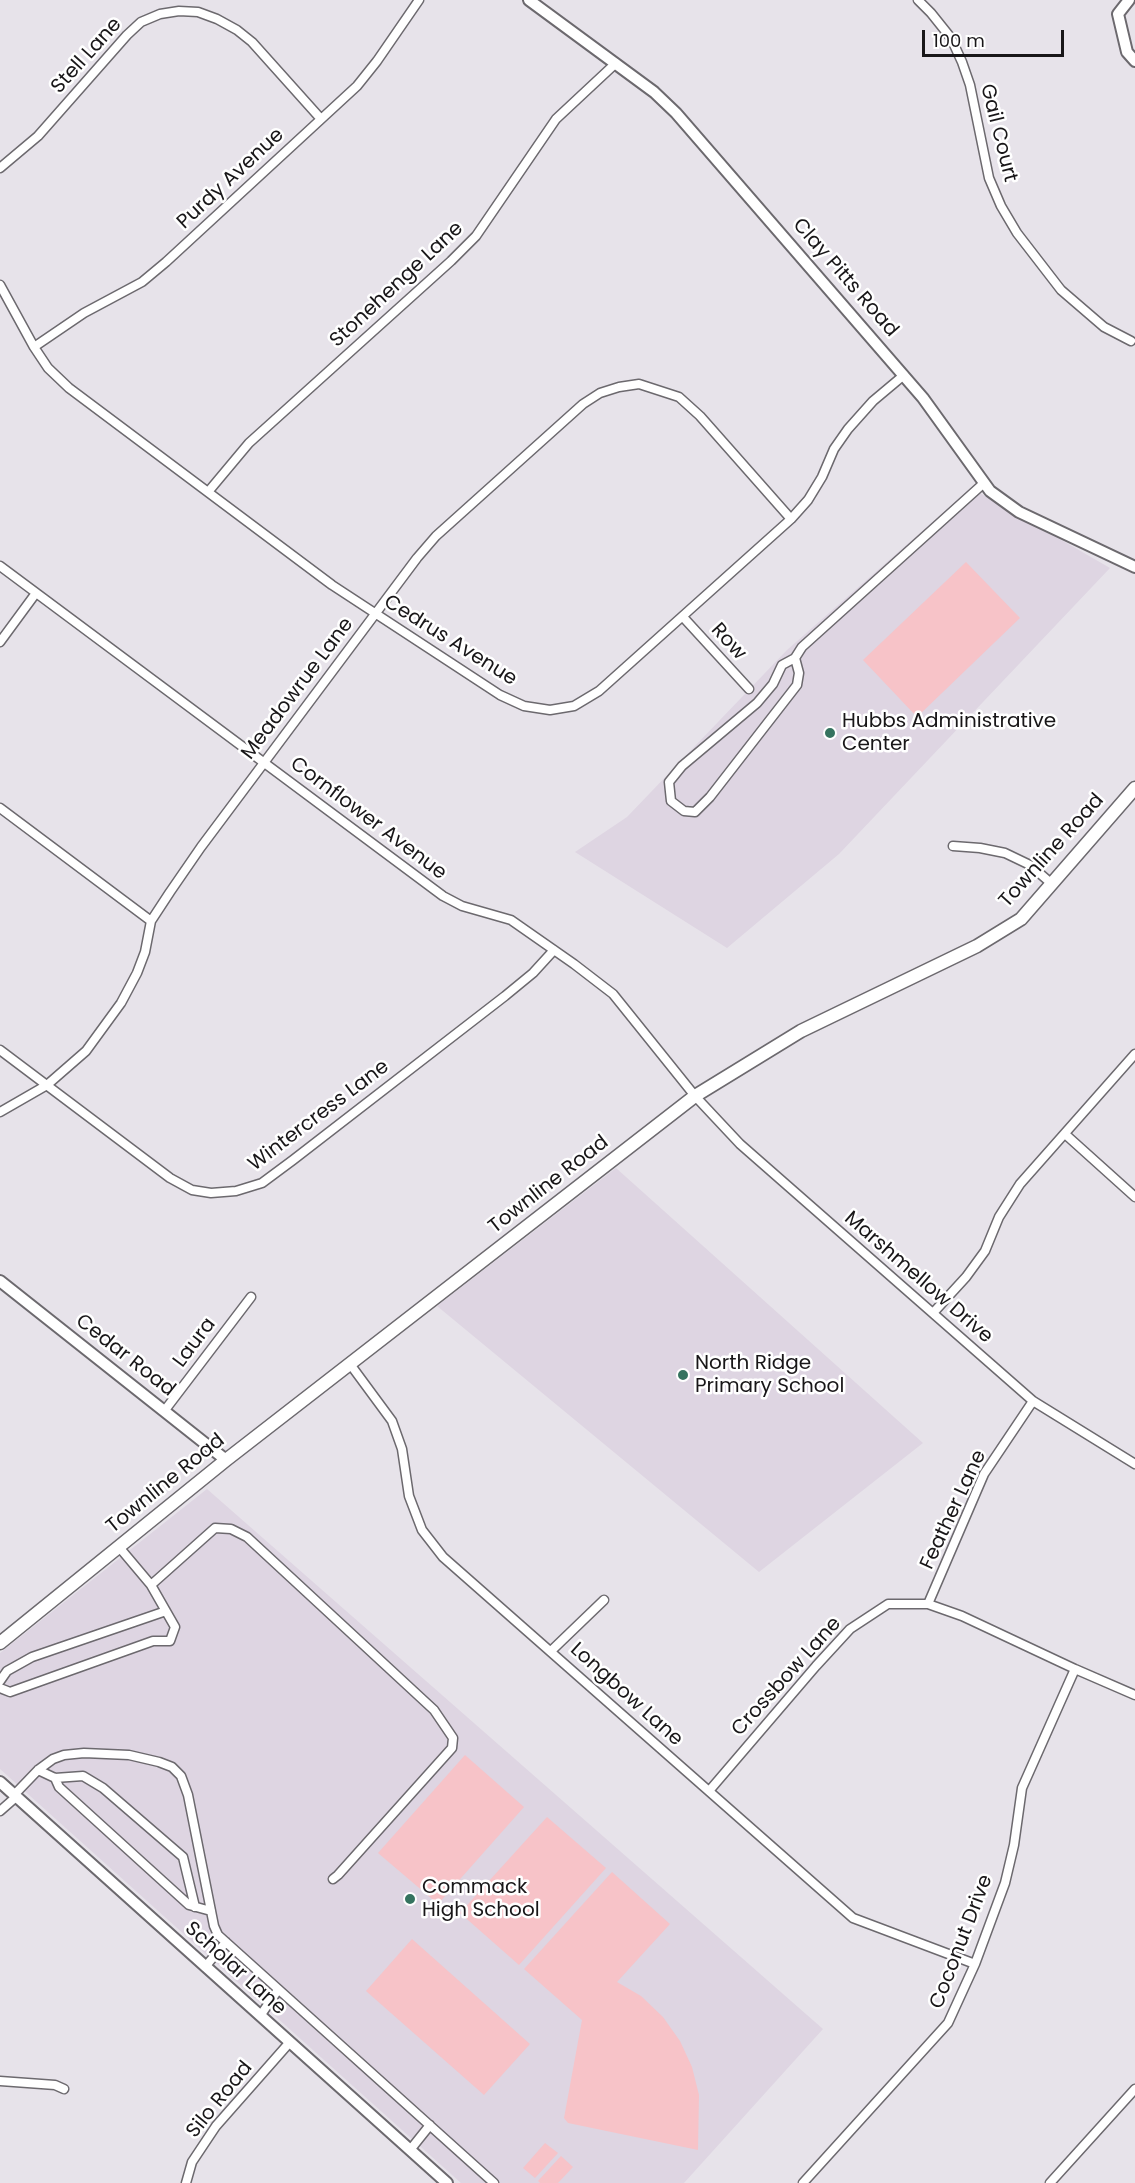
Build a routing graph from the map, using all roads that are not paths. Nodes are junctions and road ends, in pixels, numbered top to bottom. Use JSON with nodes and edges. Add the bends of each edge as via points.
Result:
{"nodes":[{"id":1,"x":419,"y":0,"type":"edge"},
{"id":2,"x":529,"y":0,"type":"edge"},
{"id":3,"x":918,"y":0,"type":"edge"},
{"id":4,"x":1129,"y":0,"type":"edge"},
{"id":5,"x":1135,"y":61,"type":"edge"},
{"id":6,"x":616,"y":63,"type":"junction"},
{"id":7,"x":321,"y":119,"type":"junction"},
{"id":8,"x":0,"y":168,"type":"edge"},
{"id":9,"x":0,"y":285,"type":"edge"},
{"id":10,"x":1131,"y":341,"type":"dead end"},
{"id":11,"x":34,"y":347,"type":"junction"},
{"id":12,"x":904,"y":375,"type":"junction"},
{"id":13,"x":984,"y":483,"type":"junction"},
{"id":14,"x":208,"y":492,"type":"junction"},
{"id":15,"x":791,"y":519,"type":"junction"},
{"id":16,"x":0,"y":566,"type":"edge"},
{"id":17,"x":1135,"y":567,"type":"edge"},
{"id":18,"x":36,"y":593,"type":"junction"},
{"id":19,"x":375,"y":614,"type":"junction"},
{"id":20,"x":683,"y":616,"type":"junction"},
{"id":21,"x":0,"y":642,"type":"edge"},
{"id":22,"x":795,"y":658,"type":"junction"},
{"id":23,"x":749,"y":689,"type":"dead end"},
{"id":24,"x":264,"y":762,"type":"junction"},
{"id":25,"x":1135,"y":788,"type":"edge"},
{"id":26,"x":0,"y":808,"type":"edge"},
{"id":27,"x":953,"y":846,"type":"dead end"},
{"id":28,"x":1052,"y":884,"type":"junction"},
{"id":29,"x":151,"y":921,"type":"junction"},
{"id":30,"x":554,"y":950,"type":"junction"},
{"id":31,"x":0,"y":1050,"type":"edge"},
{"id":32,"x":1135,"y":1054,"type":"edge"},
{"id":33,"x":47,"y":1085,"type":"junction"},
{"id":34,"x":695,"y":1096,"type":"junction"},
{"id":35,"x":0,"y":1112,"type":"edge"},
{"id":36,"x":1065,"y":1134,"type":"junction"},
{"id":37,"x":1135,"y":1197,"type":"edge"},
{"id":38,"x":0,"y":1281,"type":"edge"},
{"id":39,"x":251,"y":1297,"type":"dead end"},
{"id":40,"x":933,"y":1313,"type":"junction"},
{"id":41,"x":350,"y":1364,"type":"junction"},
{"id":42,"x":1033,"y":1401,"type":"junction"},
{"id":43,"x":165,"y":1410,"type":"junction"},
{"id":44,"x":226,"y":1460,"type":"junction"},
{"id":45,"x":1135,"y":1464,"type":"edge"},
{"id":46,"x":119,"y":1547,"type":"junction"},
{"id":47,"x":151,"y":1585,"type":"junction"},
{"id":48,"x":604,"y":1600,"type":"dead end"},
{"id":49,"x":928,"y":1604,"type":"junction"},
{"id":50,"x":166,"y":1611,"type":"junction"},
{"id":51,"x":0,"y":1643,"type":"edge"},
{"id":52,"x":551,"y":1651,"type":"junction"},
{"id":53,"x":1075,"y":1670,"type":"junction"},
{"id":54,"x":0,"y":1681,"type":"edge"},
{"id":55,"x":0,"y":1688,"type":"edge"},
{"id":56,"x":1135,"y":1695,"type":"edge"},
{"id":57,"x":38,"y":1770,"type":"junction"},
{"id":58,"x":55,"y":1778,"type":"junction"},
{"id":59,"x":0,"y":1782,"type":"edge"},
{"id":60,"x":709,"y":1791,"type":"junction"},
{"id":61,"x":15,"y":1796,"type":"junction"},
{"id":62,"x":0,"y":1811,"type":"edge"},
{"id":63,"x":333,"y":1879,"type":"dead end"},
{"id":64,"x":195,"y":1907,"type":"junction"},
{"id":65,"x":211,"y":1911,"type":"junction"},
{"id":66,"x":226,"y":1942,"type":"junction"},
{"id":67,"x":975,"y":1964,"type":"junction"},
{"id":68,"x":205,"y":1967,"type":"junction"},
{"id":69,"x":278,"y":1990,"type":"junction"},
{"id":70,"x":260,"y":2016,"type":"junction"},
{"id":71,"x":290,"y":2042,"type":"junction"},
{"id":72,"x":0,"y":2081,"type":"edge"},
{"id":73,"x":1135,"y":2088,"type":"edge"},
{"id":74,"x":64,"y":2089,"type":"dead end"},
{"id":75,"x":430,"y":2126,"type":"junction"},
{"id":76,"x":410,"y":2150,"type":"junction"},
{"id":77,"x":186,"y":2183,"type":"edge"},
{"id":78,"x":447,"y":2183,"type":"edge"},
{"id":79,"x":494,"y":2183,"type":"edge"},
{"id":80,"x":803,"y":2183,"type":"edge"},
{"id":81,"x":1050,"y":2183,"type":"edge"}],
"edges":[{"from":1,"to":7,"type":"street","name":"Purdy Avenue","via":[[357,86]]},
{"from":2,"to":6,"type":"street","name":"Clay Pitts Road"},
{"from":3,"to":10,"type":"street","name":"Gail Court","via":[[951,38],[962,62],[989,178],[1000,206],[1061,290],[1104,327]]},
{"from":4,"to":5,"type":"street","via":[[1118,14],[1128,52]]},
{"from":6,"to":12,"type":"street","name":"Clay Pitts Road","via":[[676,113]]},
{"from":6,"to":14,"type":"street","name":"Stonehenge Lane","via":[[556,119],[476,236],[249,443]]},
{"from":7,"to":8,"type":"street","name":"Stell Lane","via":[[237,30],[198,12],[179,11],[141,22],[134,28],[38,136]]},
{"from":7,"to":11,"type":"street","name":"Purdy Avenue","via":[[142,282],[84,313]]},
{"from":9,"to":11,"type":"street","name":"Cedrus Avenue"},
{"from":11,"to":14,"type":"street","name":"Cedrus Avenue","via":[[69,388]]},
{"from":12,"to":13,"type":"street","name":"Clay Pitts Road"},
{"from":12,"to":15,"type":"street","name":"Cedrus Avenue","via":[[848,429],[813,493]]},
{"from":13,"to":17,"type":"street","name":"Clay Pitts Road","via":[[1019,512]]},
{"from":13,"to":22,"type":"street","via":[[802,647]]},
{"from":14,"to":19,"type":"street","name":"Cedrus Avenue"},
{"from":15,"to":19,"type":"street","name":"Meadowrue Lane","via":[[679,397],[639,384],[619,387],[583,404],[436,536]]},
{"from":15,"to":20,"type":"street","name":"Cedrus Avenue"},
{"from":16,"to":18,"type":"street","name":"Cornflower Avenue"},
{"from":18,"to":21,"type":"street"},
{"from":18,"to":24,"type":"street","name":"Cornflower Avenue"},
{"from":19,"to":20,"type":"street","name":"Cedrus Avenue","via":[[501,695],[524,706],[550,710],[573,706],[599,690]]},
{"from":19,"to":24,"type":"street","name":"Meadowrue Lane"},
{"from":20,"to":23,"type":"street","name":"Row"},
{"from":22,"to":22,"type":"street","via":[[797,685],[710,797],[695,812],[684,811],[671,801],[669,782],[682,766],[757,704],[782,665]]},
{"from":24,"to":29,"type":"street","name":"Meadowrue Lane"},
{"from":24,"to":30,"type":"street","name":"Cornflower Avenue","via":[[443,896],[462,906],[511,920]]},
{"from":25,"to":28,"type":"main road","name":"Townline Road"},
{"from":26,"to":29,"type":"street"},
{"from":27,"to":28,"type":"street","via":[[1005,853],[1030,865]]},
{"from":28,"to":34,"type":"main road","name":"Townline Road","via":[[1021,919],[977,946],[801,1031]]},
{"from":29,"to":33,"type":"street","name":"Meadowrue Lane","via":[[145,952],[121,1003],[86,1051]]},
{"from":30,"to":33,"type":"street","name":"Wintercress Lane","via":[[505,996],[293,1160],[262,1183],[236,1191],[192,1190],[170,1178]]},
{"from":30,"to":34,"type":"street","name":"Cornflower Avenue","via":[[613,994]]},
{"from":31,"to":33,"type":"street","name":"Wintercress Lane"},
{"from":32,"to":36,"type":"street"},
{"from":33,"to":35,"type":"street","name":"Meadowrue Lane"},
{"from":34,"to":40,"type":"street","name":"Marshmellow Drive","via":[[740,1144]]},
{"from":34,"to":41,"type":"main road","name":"Townline Road"},
{"from":36,"to":37,"type":"street"},
{"from":36,"to":40,"type":"street","via":[[1020,1184],[999,1217],[985,1251]]},
{"from":38,"to":43,"type":"street","name":"Cedar Road"},
{"from":39,"to":43,"type":"street","name":"Laura"},
{"from":40,"to":42,"type":"street","name":"Marshmellow Drive"},
{"from":41,"to":44,"type":"main road","name":"Townline Road"},
{"from":41,"to":52,"type":"street","name":"Longbow Lane","via":[[392,1421],[402,1449],[409,1496],[422,1530],[443,1557]]},
{"from":42,"to":45,"type":"street","name":"Marshmellow Drive"},
{"from":42,"to":49,"type":"street","name":"Feather Lane","via":[[984,1474]]},
{"from":43,"to":44,"type":"street","name":"Cedar Road"},
{"from":44,"to":46,"type":"main road","name":"Townline Road"},
{"from":46,"to":47,"type":"street"},
{"from":46,"to":51,"type":"main road","name":"Townline Road"},
{"from":47,"to":50,"type":"street"},
{"from":47,"to":63,"type":"street","via":[[215,1528],[231,1529],[247,1537],[434,1710],[453,1738],[452,1748]]},
{"from":48,"to":52,"type":"street"},
{"from":49,"to":53,"type":"street","name":"Crossbow Lane"},
{"from":49,"to":60,"type":"street","name":"Crossbow Lane","via":[[888,1604],[850,1629]]},
{"from":50,"to":54,"type":"street","via":[[32,1657],[7,1671]]},
{"from":50,"to":55,"type":"street","via":[[175,1626],[170,1641],[153,1641],[10,1692]]},
{"from":52,"to":60,"type":"street","name":"Longbow Lane"},
{"from":53,"to":56,"type":"street","name":"Crossbow Lane"},
{"from":53,"to":67,"type":"street","name":"Coconut Drive","via":[[1022,1788],[1005,1883]]},
{"from":57,"to":58,"type":"street"},
{"from":57,"to":61,"type":"street"},
{"from":57,"to":65,"type":"street","via":[[58,1757],[84,1753],[129,1755],[172,1767],[181,1776],[188,1795]]},
{"from":58,"to":64,"type":"street","via":[[59,1787]]},
{"from":58,"to":64,"type":"street","via":[[83,1776],[103,1788],[183,1857]]},
{"from":59,"to":61,"type":"street","name":"Scholar Lane"},
{"from":60,"to":67,"type":"street","name":"Longbow Lane","via":[[852,1918]]},
{"from":61,"to":62,"type":"street"},
{"from":61,"to":68,"type":"street","name":"Scholar Lane"},
{"from":64,"to":65,"type":"street"},
{"from":65,"to":66,"type":"street","via":[[216,1931]]},
{"from":66,"to":68,"type":"street"},
{"from":66,"to":69,"type":"street"},
{"from":67,"to":80,"type":"street","name":"Coconut Drive","via":[[948,2023]]},
{"from":68,"to":70,"type":"street","name":"Scholar Lane"},
{"from":69,"to":70,"type":"street"},
{"from":69,"to":75,"type":"street"},
{"from":70,"to":71,"type":"street","name":"Scholar Lane"},
{"from":71,"to":76,"type":"street","name":"Scholar Lane"},
{"from":71,"to":77,"type":"street","name":"Silo Road","via":[[216,2126],[192,2162]]},
{"from":72,"to":74,"type":"street"},
{"from":73,"to":81,"type":"street"},
{"from":75,"to":76,"type":"street"},
{"from":75,"to":79,"type":"street"},
{"from":76,"to":78,"type":"street","name":"Scholar Lane"}]}
